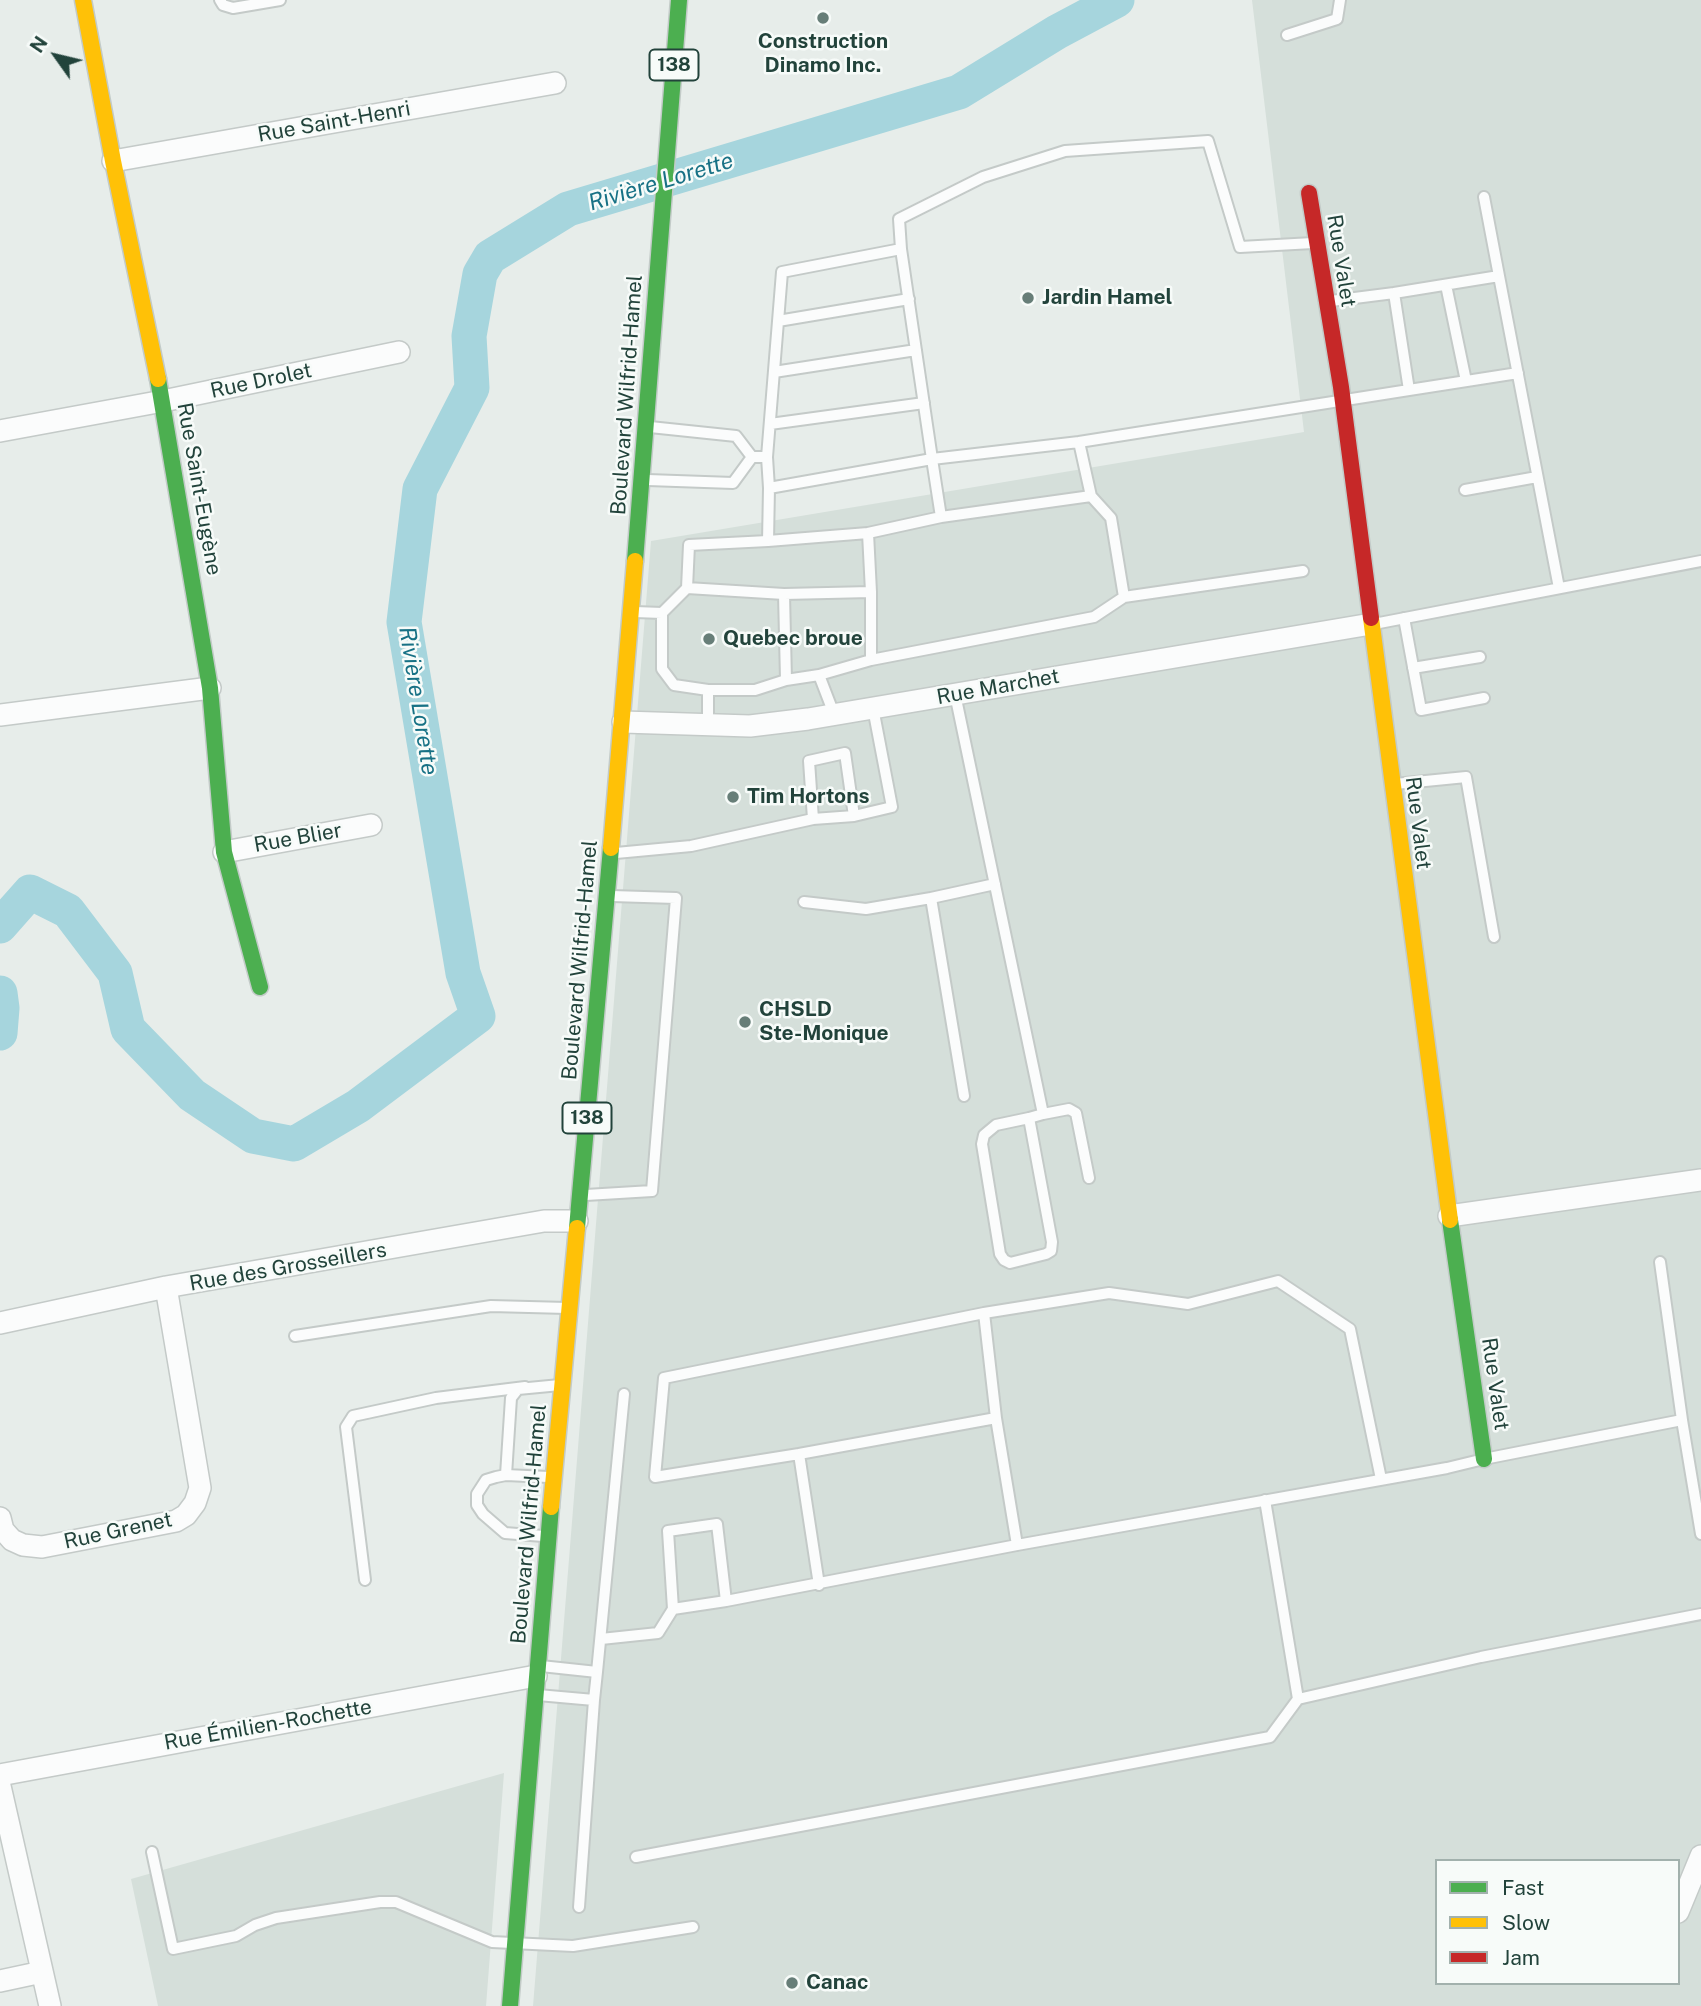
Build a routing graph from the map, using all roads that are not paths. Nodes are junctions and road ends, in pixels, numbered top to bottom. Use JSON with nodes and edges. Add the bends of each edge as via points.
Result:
{"nodes":[{"id":1,"x":83,"y":0,"type":"edge"},
{"id":2,"x":220,"y":0,"type":"edge"},
{"id":3,"x":280,"y":0,"type":"edge"},
{"id":4,"x":679,"y":0,"type":"edge"},
{"id":5,"x":1340,"y":0,"type":"edge"},
{"id":6,"x":1287,"y":35,"type":"dead end"},
{"id":7,"x":555,"y":83,"type":"dead end"},
{"id":8,"x":113,"y":161,"type":"junction"},
{"id":9,"x":1309,"y":193,"type":"dead end"},
{"id":10,"x":1484,"y":197,"type":"dead end"},
{"id":11,"x":1318,"y":243,"type":"junction"},
{"id":12,"x":901,"y":249,"type":"junction"},
{"id":13,"x":1499,"y":276,"type":"junction"},
{"id":14,"x":1446,"y":285,"type":"junction"},
{"id":15,"x":1394,"y":293,"type":"junction"},
{"id":16,"x":909,"y":299,"type":"junction"},
{"id":17,"x":1326,"y":301,"type":"junction"},
{"id":18,"x":778,"y":321,"type":"junction"},
{"id":19,"x":916,"y":350,"type":"junction"},
{"id":20,"x":399,"y":352,"type":"dead end"},
{"id":21,"x":774,"y":372,"type":"junction"},
{"id":22,"x":1518,"y":373,"type":"junction"},
{"id":23,"x":1466,"y":381,"type":"junction"},
{"id":24,"x":1409,"y":390,"type":"junction"},
{"id":25,"x":163,"y":401,"type":"junction"},
{"id":26,"x":1343,"y":402,"type":"junction"},
{"id":27,"x":924,"y":403,"type":"junction"},
{"id":28,"x":770,"y":424,"type":"junction"},
{"id":29,"x":646,"y":426,"type":"junction"},
{"id":30,"x":0,"y":430,"type":"edge"},
{"id":31,"x":1079,"y":442,"type":"junction"},
{"id":32,"x":752,"y":457,"type":"junction"},
{"id":33,"x":767,"y":457,"type":"junction"},
{"id":34,"x":932,"y":458,"type":"junction"},
{"id":35,"x":1537,"y":477,"type":"junction"},
{"id":36,"x":642,"y":479,"type":"junction"},
{"id":37,"x":769,"y":488,"type":"junction"},
{"id":38,"x":1465,"y":490,"type":"dead end"},
{"id":39,"x":1091,"y":496,"type":"junction"},
{"id":40,"x":941,"y":517,"type":"junction"},
{"id":41,"x":868,"y":533,"type":"junction"},
{"id":42,"x":768,"y":541,"type":"junction"},
{"id":43,"x":1701,"y":561,"type":"edge"},
{"id":44,"x":1303,"y":571,"type":"dead end"},
{"id":45,"x":687,"y":588,"type":"junction"},
{"id":46,"x":1559,"y":588,"type":"junction"},
{"id":47,"x":871,"y":592,"type":"junction"},
{"id":48,"x":784,"y":594,"type":"junction"},
{"id":49,"x":1124,"y":597,"type":"junction"},
{"id":50,"x":631,"y":612,"type":"junction"},
{"id":51,"x":662,"y":614,"type":"junction"},
{"id":52,"x":1404,"y":618,"type":"junction"},
{"id":53,"x":1371,"y":624,"type":"junction"},
{"id":54,"x":1480,"y":657,"type":"dead end"},
{"id":55,"x":871,"y":660,"type":"junction"},
{"id":56,"x":1413,"y":667,"type":"junction"},
{"id":57,"x":819,"y":675,"type":"junction"},
{"id":58,"x":786,"y":680,"type":"junction"},
{"id":59,"x":210,"y":688,"type":"junction"},
{"id":60,"x":708,"y":690,"type":"junction"},
{"id":61,"x":955,"y":694,"type":"junction"},
{"id":62,"x":1484,"y":698,"type":"dead end"},
{"id":63,"x":873,"y":708,"type":"junction"},
{"id":64,"x":835,"y":714,"type":"junction"},
{"id":65,"x":0,"y":715,"type":"edge"},
{"id":66,"x":623,"y":722,"type":"junction"},
{"id":67,"x":708,"y":724,"type":"junction"},
{"id":68,"x":1392,"y":784,"type":"junction"},
{"id":69,"x":854,"y":816,"type":"junction"},
{"id":70,"x":813,"y":819,"type":"junction"},
{"id":71,"x":371,"y":825,"type":"dead end"},
{"id":72,"x":224,"y":852,"type":"junction"},
{"id":73,"x":611,"y":853,"type":"junction"},
{"id":74,"x":995,"y":884,"type":"junction"},
{"id":75,"x":607,"y":895,"type":"junction"},
{"id":76,"x":931,"y":898,"type":"junction"},
{"id":77,"x":804,"y":902,"type":"dead end"},
{"id":78,"x":1494,"y":937,"type":"dead end"},
{"id":79,"x":260,"y":987,"type":"dead end"},
{"id":80,"x":964,"y":1096,"type":"dead end"},
{"id":81,"x":1042,"y":1114,"type":"junction"},
{"id":82,"x":1029,"y":1118,"type":"junction"},
{"id":83,"x":1088,"y":1178,"type":"dead end"},
{"id":84,"x":1701,"y":1180,"type":"edge"},
{"id":85,"x":580,"y":1195,"type":"junction"},
{"id":86,"x":1449,"y":1216,"type":"junction"},
{"id":87,"x":577,"y":1221,"type":"junction"},
{"id":88,"x":1660,"y":1262,"type":"dead end"},
{"id":89,"x":166,"y":1287,"type":"junction"},
{"id":90,"x":570,"y":1308,"type":"junction"},
{"id":91,"x":984,"y":1313,"type":"junction"},
{"id":92,"x":0,"y":1323,"type":"edge"},
{"id":93,"x":295,"y":1336,"type":"dead end"},
{"id":94,"x":562,"y":1385,"type":"junction"},
{"id":95,"x":525,"y":1387,"type":"junction"},
{"id":96,"x":624,"y":1394,"type":"dead end"},
{"id":97,"x":996,"y":1418,"type":"junction"},
{"id":98,"x":1682,"y":1420,"type":"junction"},
{"id":99,"x":799,"y":1454,"type":"junction"},
{"id":100,"x":1484,"y":1459,"type":"junction"},
{"id":101,"x":506,"y":1475,"type":"junction"},
{"id":102,"x":554,"y":1477,"type":"junction"},
{"id":103,"x":1381,"y":1479,"type":"junction"},
{"id":104,"x":1265,"y":1500,"type":"junction"},
{"id":105,"x":0,"y":1518,"type":"edge"},
{"id":106,"x":1701,"y":1534,"type":"edge"},
{"id":107,"x":549,"y":1536,"type":"junction"},
{"id":108,"x":1017,"y":1545,"type":"junction"},
{"id":109,"x":365,"y":1580,"type":"dead end"},
{"id":110,"x":818,"y":1585,"type":"junction"},
{"id":111,"x":726,"y":1601,"type":"junction"},
{"id":112,"x":673,"y":1609,"type":"junction"},
{"id":113,"x":1701,"y":1614,"type":"edge"},
{"id":114,"x":601,"y":1639,"type":"junction"},
{"id":115,"x":597,"y":1672,"type":"junction"},
{"id":116,"x":536,"y":1679,"type":"junction"},
{"id":117,"x":1298,"y":1699,"type":"junction"},
{"id":118,"x":594,"y":1700,"type":"junction"},
{"id":119,"x":0,"y":1775,"type":"edge"},
{"id":120,"x":0,"y":1786,"type":"edge"},
{"id":121,"x":152,"y":1852,"type":"dead end"},
{"id":122,"x":1701,"y":1856,"type":"edge"},
{"id":123,"x":636,"y":1857,"type":"dead end"},
{"id":124,"x":579,"y":1907,"type":"dead end"},
{"id":125,"x":1680,"y":1907,"type":"edge"},
{"id":126,"x":693,"y":1927,"type":"dead end"},
{"id":127,"x":516,"y":1942,"type":"junction"},
{"id":128,"x":42,"y":1972,"type":"junction"},
{"id":129,"x":0,"y":1981,"type":"edge"},
{"id":130,"x":50,"y":2006,"type":"edge"},
{"id":131,"x":510,"y":2006,"type":"edge"}],
"edges":[{"from":1,"to":8,"type":"street","name":"Rue Saint-Eugène"},
{"from":2,"to":3,"type":"lane","via":[[233,8]]},
{"from":4,"to":29,"type":"street","name":"Boulevard Wilfrid-Hamel","number":"138"},
{"from":5,"to":6,"type":"lane","via":[[1337,19]]},
{"from":7,"to":8,"type":"street","name":"Rue Saint-Henri"},
{"from":8,"to":25,"type":"street","name":"Rue Saint-Eugène"},
{"from":9,"to":11,"type":"street","name":"Rue Valet"},
{"from":10,"to":13,"type":"lane"},
{"from":11,"to":12,"type":"lane","via":[[1240,247],[1208,141],[1065,151],[984,177],[900,219]]},
{"from":11,"to":17,"type":"street","name":"Rue Valet"},
{"from":12,"to":16,"type":"lane"},
{"from":12,"to":18,"type":"lane","via":[[782,272]]},
{"from":13,"to":14,"type":"lane"},
{"from":13,"to":22,"type":"lane"},
{"from":14,"to":15,"type":"lane"},
{"from":14,"to":23,"type":"lane"},
{"from":15,"to":17,"type":"lane"},
{"from":15,"to":24,"type":"lane"},
{"from":16,"to":18,"type":"lane"},
{"from":16,"to":19,"type":"lane"},
{"from":17,"to":26,"type":"street","name":"Rue Valet"},
{"from":18,"to":21,"type":"lane"},
{"from":19,"to":21,"type":"lane"},
{"from":19,"to":27,"type":"lane"},
{"from":20,"to":25,"type":"street","name":"Rue Drolet"},
{"from":21,"to":28,"type":"lane"},
{"from":22,"to":23,"type":"lane"},
{"from":22,"to":35,"type":"lane"},
{"from":23,"to":24,"type":"lane"},
{"from":24,"to":26,"type":"lane"},
{"from":25,"to":30,"type":"street","name":"Rue Drolet"},
{"from":25,"to":59,"type":"street","name":"Rue Saint-Eugène"},
{"from":26,"to":31,"type":"lane"},
{"from":26,"to":53,"type":"street","name":"Rue Valet"},
{"from":27,"to":28,"type":"lane"},
{"from":27,"to":34,"type":"lane"},
{"from":28,"to":33,"type":"lane"},
{"from":29,"to":32,"type":"lane","via":[[736,436]]},
{"from":29,"to":36,"type":"street","name":"Boulevard Wilfrid-Hamel","number":"138"},
{"from":31,"to":34,"type":"lane"},
{"from":31,"to":39,"type":"lane"},
{"from":32,"to":33,"type":"lane"},
{"from":32,"to":36,"type":"lane","via":[[733,483]]},
{"from":33,"to":37,"type":"lane"},
{"from":34,"to":37,"type":"lane"},
{"from":34,"to":40,"type":"lane"},
{"from":35,"to":38,"type":"lane"},
{"from":35,"to":46,"type":"lane"},
{"from":36,"to":50,"type":"street","name":"Boulevard Wilfrid-Hamel","number":"138"},
{"from":37,"to":42,"type":"lane"},
{"from":39,"to":40,"type":"lane"},
{"from":39,"to":49,"type":"lane","via":[[1111,519]]},
{"from":40,"to":41,"type":"lane"},
{"from":41,"to":42,"type":"lane"},
{"from":41,"to":47,"type":"lane"},
{"from":42,"to":45,"type":"lane","via":[[689,545]]},
{"from":43,"to":46,"type":"lane"},
{"from":44,"to":49,"type":"lane"},
{"from":45,"to":48,"type":"lane"},
{"from":45,"to":51,"type":"lane"},
{"from":46,"to":52,"type":"lane"},
{"from":47,"to":48,"type":"lane"},
{"from":47,"to":55,"type":"lane"},
{"from":48,"to":58,"type":"lane"},
{"from":49,"to":55,"type":"lane","via":[[1094,617]]},
{"from":50,"to":51,"type":"lane"},
{"from":50,"to":66,"type":"street","name":"Boulevard Wilfrid-Hamel","number":"138"},
{"from":51,"to":60,"type":"lane","via":[[662,669],[674,685]]},
{"from":52,"to":53,"type":"lane"},
{"from":52,"to":56,"type":"lane"},
{"from":53,"to":61,"type":"street","name":"Rue Marchet"},
{"from":53,"to":68,"type":"street","name":"Rue Valet"},
{"from":54,"to":56,"type":"lane"},
{"from":55,"to":57,"type":"lane"},
{"from":56,"to":62,"type":"lane","via":[[1421,710]]},
{"from":57,"to":58,"type":"lane"},
{"from":57,"to":64,"type":"lane"},
{"from":58,"to":60,"type":"lane","via":[[755,690]]},
{"from":59,"to":65,"type":"street"},
{"from":59,"to":72,"type":"street","name":"Rue Saint-Eugène"},
{"from":60,"to":67,"type":"lane"},
{"from":61,"to":63,"type":"street","name":"Rue Marchet"},
{"from":61,"to":74,"type":"lane"},
{"from":63,"to":64,"type":"street","name":"Rue Marchet"},
{"from":63,"to":69,"type":"lane","via":[[892,807]]},
{"from":64,"to":67,"type":"street","name":"Rue Marchet","via":[[750,726]]},
{"from":66,"to":67,"type":"street","name":"Rue Marchet"},
{"from":66,"to":73,"type":"street","name":"Boulevard Wilfrid-Hamel","number":"138"},
{"from":68,"to":78,"type":"lane","via":[[1466,777]]},
{"from":68,"to":86,"type":"street","name":"Rue Valet"},
{"from":69,"to":70,"type":"lane"},
{"from":69,"to":70,"type":"lane","via":[[845,753],[809,761]]},
{"from":70,"to":73,"type":"lane","via":[[691,846]]},
{"from":71,"to":72,"type":"street","name":"Rue Blier"},
{"from":72,"to":79,"type":"street","name":"Rue Saint-Eugène"},
{"from":73,"to":75,"type":"street","name":"Boulevard Wilfrid-Hamel","number":"138"},
{"from":74,"to":76,"type":"lane"},
{"from":74,"to":81,"type":"lane"},
{"from":75,"to":85,"type":"street","name":"Boulevard Wilfrid-Hamel","number":"138"},
{"from":75,"to":85,"type":"lane","via":[[676,898],[652,1191]]},
{"from":76,"to":77,"type":"lane","via":[[866,909]]},
{"from":76,"to":80,"type":"lane"},
{"from":81,"to":82,"type":"lane"},
{"from":81,"to":83,"type":"lane","via":[[1069,1109],[1076,1113]]},
{"from":82,"to":82,"type":"lane","via":[[996,1125],[984,1135],[982,1144],[1000,1254],[1010,1263],[1051,1251]]},
{"from":84,"to":86,"type":"street"},
{"from":85,"to":87,"type":"street","name":"Boulevard Wilfrid-Hamel","number":"138"},
{"from":86,"to":100,"type":"street","name":"Rue Valet"},
{"from":87,"to":89,"type":"street","name":"Rue des Grosseillers","via":[[544,1221]]},
{"from":87,"to":90,"type":"street","name":"Boulevard Wilfrid-Hamel","number":"138"},
{"from":88,"to":98,"type":"lane"},
{"from":89,"to":92,"type":"street","name":"Rue des Grosseillers"},
{"from":89,"to":105,"type":"street","name":"Rue Grenet","via":[[200,1488],[195,1503],[176,1521],[42,1547],[12,1540]]},
{"from":90,"to":93,"type":"lane","via":[[491,1306]]},
{"from":90,"to":94,"type":"street","name":"Boulevard Wilfrid-Hamel","number":"138"},
{"from":91,"to":97,"type":"lane"},
{"from":91,"to":99,"type":"lane","via":[[664,1378],[655,1477]]},
{"from":91,"to":103,"type":"lane","via":[[1109,1293],[1188,1304],[1278,1281],[1350,1329]]},
{"from":94,"to":95,"type":"lane"},
{"from":94,"to":102,"type":"street","name":"Boulevard Wilfrid-Hamel","number":"138"},
{"from":95,"to":101,"type":"lane","via":[[511,1398]]},
{"from":95,"to":109,"type":"lane","via":[[436,1398],[353,1416],[346,1427]]},
{"from":96,"to":114,"type":"lane"},
{"from":97,"to":99,"type":"lane"},
{"from":97,"to":108,"type":"lane"},
{"from":98,"to":100,"type":"lane"},
{"from":98,"to":106,"type":"lane"},
{"from":99,"to":110,"type":"lane"},
{"from":100,"to":103,"type":"lane"},
{"from":101,"to":102,"type":"lane"},
{"from":101,"to":107,"type":"lane","via":[[486,1480],[477,1494],[477,1505],[505,1533]]},
{"from":102,"to":107,"type":"street","name":"Boulevard Wilfrid-Hamel","number":"138"},
{"from":103,"to":104,"type":"lane"},
{"from":104,"to":108,"type":"lane"},
{"from":104,"to":117,"type":"lane"},
{"from":107,"to":116,"type":"street","name":"Boulevard Wilfrid-Hamel","number":"138"},
{"from":108,"to":110,"type":"lane"},
{"from":110,"to":111,"type":"lane"},
{"from":111,"to":112,"type":"lane"},
{"from":111,"to":112,"type":"lane","via":[[716,1524],[668,1531]]},
{"from":112,"to":114,"type":"lane","via":[[658,1633]]},
{"from":113,"to":117,"type":"lane"},
{"from":114,"to":115,"type":"lane"},
{"from":115,"to":116,"type":"lane"},
{"from":115,"to":118,"type":"lane"},
{"from":116,"to":118,"type":"lane"},
{"from":116,"to":119,"type":"street","name":"Rue Émilien-Rochette"},
{"from":116,"to":127,"type":"street","name":"Boulevard Wilfrid-Hamel","number":"138"},
{"from":117,"to":123,"type":"lane","via":[[1270,1737]]},
{"from":118,"to":124,"type":"lane"},
{"from":120,"to":128,"type":"street"},
{"from":121,"to":127,"type":"lane","via":[[173,1949],[236,1936],[276,1919],[380,1902],[396,1902],[485,1941]]},
{"from":122,"to":125,"type":"street"},
{"from":126,"to":127,"type":"lane","via":[[573,1946]]},
{"from":127,"to":131,"type":"street","name":"Boulevard Wilfrid-Hamel","number":"138"},
{"from":128,"to":129,"type":"street"},
{"from":128,"to":130,"type":"street"}]}
